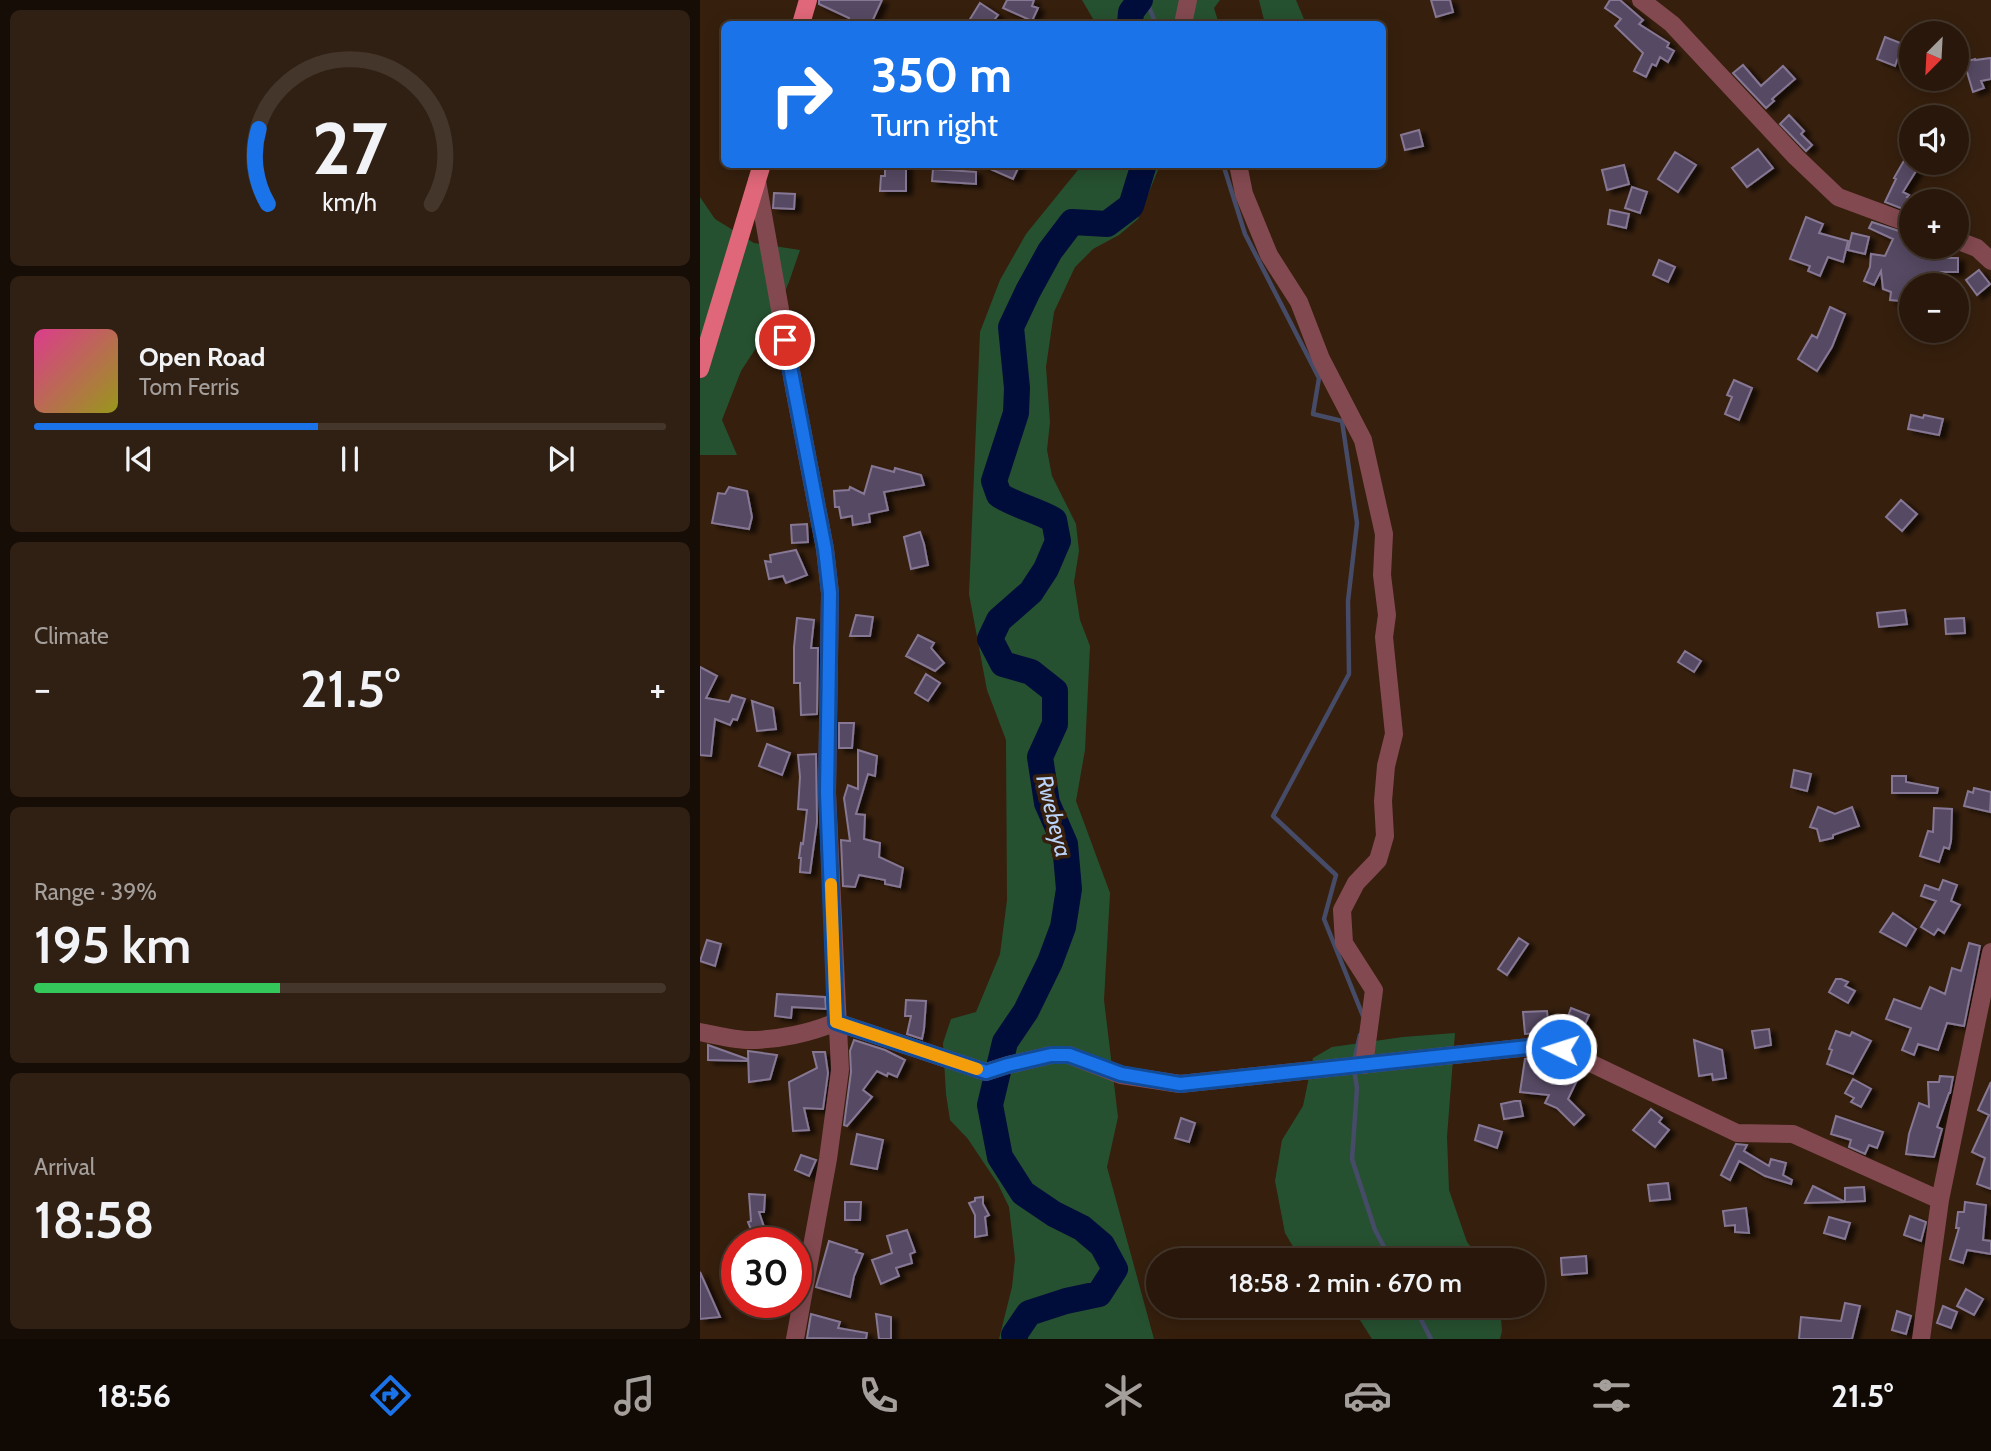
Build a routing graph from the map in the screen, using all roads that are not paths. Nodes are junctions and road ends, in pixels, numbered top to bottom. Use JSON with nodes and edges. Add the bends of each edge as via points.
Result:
{"nodes":[{"id":1,"x":808,"y":0,"type":"edge"},
{"id":2,"x":1188,"y":0,"type":"edge"},
{"id":3,"x":1641,"y":0,"type":"edge"},
{"id":4,"x":802,"y":21,"type":"edge"},
{"id":5,"x":1184,"y":21,"type":"edge"},
{"id":6,"x":1239,"y":168,"type":"edge"},
{"id":7,"x":760,"y":173,"type":"edge"},
{"id":8,"x":1899,"y":220,"type":"edge"},
{"id":9,"x":1969,"y":245,"type":"edge"},
{"id":10,"x":1991,"y":261,"type":"edge"},
{"id":11,"x":700,"y":369,"type":"edge"},
{"id":12,"x":1991,"y":952,"type":"edge"},
{"id":13,"x":836,"y":1022,"type":"junction"},
{"id":14,"x":1983,"y":1031,"type":"edge"},
{"id":15,"x":700,"y":1032,"type":"edge"},
{"id":16,"x":1364,"y":1065,"type":"junction"},
{"id":17,"x":1940,"y":1200,"type":"junction"},
{"id":18,"x":795,"y":1339,"type":"edge"},
{"id":19,"x":1921,"y":1339,"type":"edge"}],
"edges":[{"from":1,"to":4,"type":"main road"},
{"from":2,"to":5,"type":"street"},
{"from":3,"to":8,"type":"street","via":[[1672,23],[1833,192]]},
{"from":6,"to":16,"type":"street","via":[[1244,194],[1269,255],[1299,302],[1321,359],[1363,440],[1384,534],[1384,637],[1394,734],[1386,766],[1385,836],[1378,860],[1356,883],[1342,910],[1344,943],[1374,990]]},
{"from":7,"to":11,"type":"main road"},
{"from":7,"to":13,"type":"street","via":[[830,593],[827,793]]},
{"from":9,"to":10,"type":"street"},
{"from":12,"to":14,"type":"street"},
{"from":13,"to":15,"type":"street","via":[[798,1034],[751,1040]]},
{"from":13,"to":16,"type":"street","via":[[986,1072],[1059,1055],[1121,1074],[1180,1084]]},
{"from":13,"to":18,"type":"street","via":[[840,1070]]},
{"from":14,"to":17,"type":"street"},
{"from":16,"to":17,"type":"street","via":[[1555,1046],[1737,1133],[1793,1134]]},
{"from":17,"to":19,"type":"street"}]}
